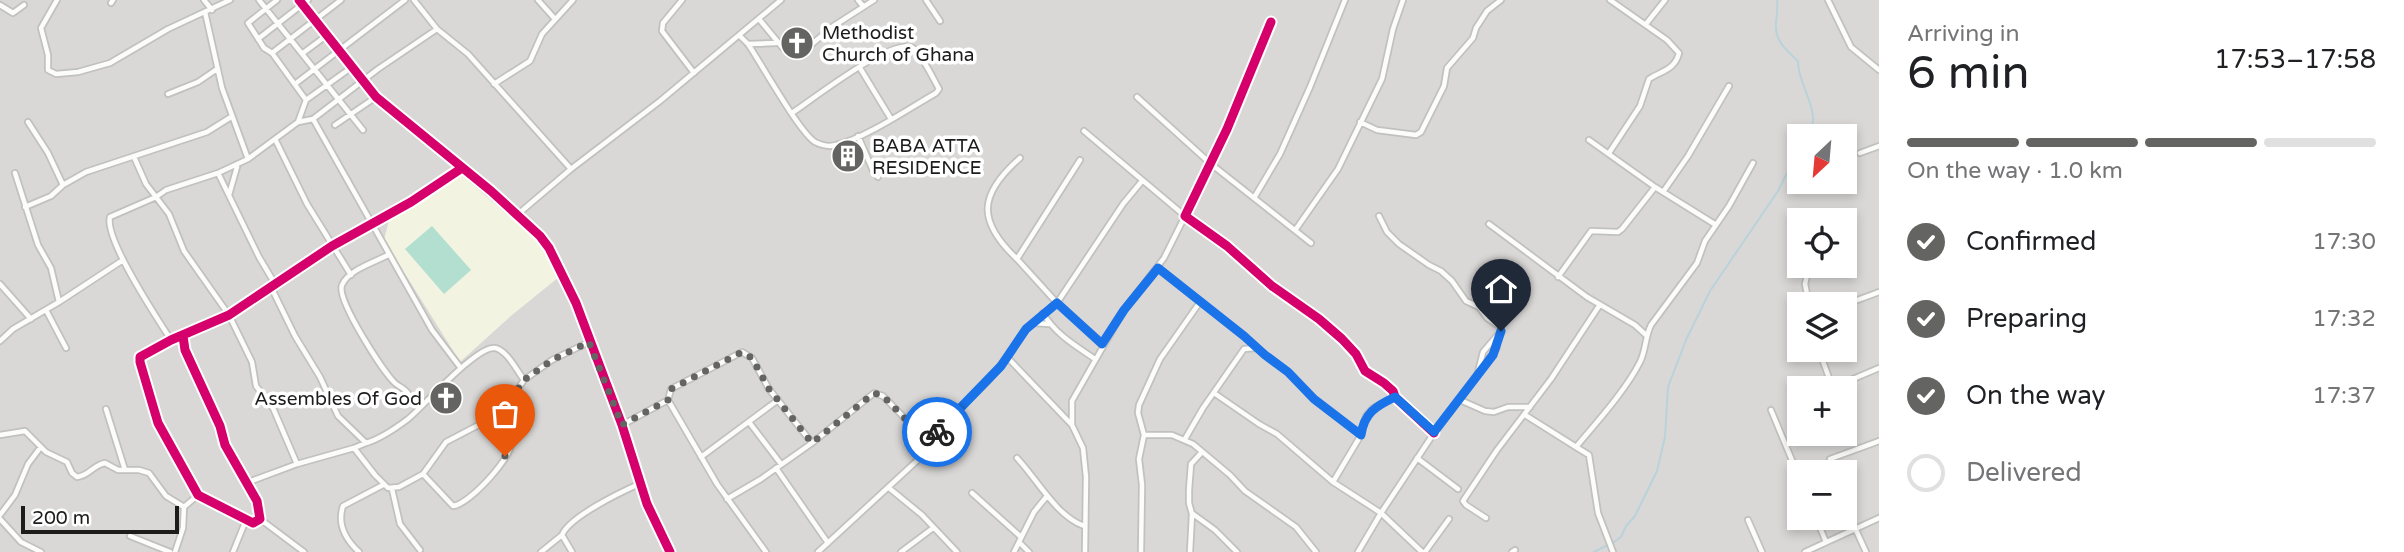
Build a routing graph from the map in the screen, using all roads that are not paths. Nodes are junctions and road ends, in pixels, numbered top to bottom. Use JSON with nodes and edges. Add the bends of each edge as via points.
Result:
{"nodes":[{"id":1,"x":57,"y":0,"type":"edge"},
{"id":2,"x":204,"y":0,"type":"edge"},
{"id":3,"x":230,"y":0,"type":"edge"},
{"id":4,"x":259,"y":0,"type":"edge"},
{"id":5,"x":277,"y":0,"type":"edge"},
{"id":6,"x":308,"y":0,"type":"edge"},
{"id":7,"x":341,"y":0,"type":"edge"},
{"id":8,"x":405,"y":0,"type":"edge"},
{"id":9,"x":414,"y":0,"type":"edge"},
{"id":10,"x":538,"y":0,"type":"edge"},
{"id":11,"x":573,"y":0,"type":"edge"},
{"id":12,"x":682,"y":0,"type":"edge"},
{"id":13,"x":781,"y":0,"type":"edge"},
{"id":14,"x":858,"y":0,"type":"edge"},
{"id":15,"x":874,"y":0,"type":"edge"},
{"id":16,"x":926,"y":0,"type":"edge"},
{"id":17,"x":1345,"y":0,"type":"edge"},
{"id":18,"x":1403,"y":0,"type":"edge"},
{"id":19,"x":1501,"y":0,"type":"edge"},
{"id":20,"x":1610,"y":0,"type":"edge"},
{"id":21,"x":1665,"y":0,"type":"edge"},
{"id":22,"x":1828,"y":0,"type":"edge"},
{"id":23,"x":300,"y":2,"type":"edge"},
{"id":24,"x":0,"y":5,"type":"edge"},
{"id":25,"x":24,"y":5,"type":"dead end"},
{"id":26,"x":863,"y":6,"type":"junction"},
{"id":27,"x":265,"y":9,"type":"junction"},
{"id":28,"x":212,"y":10,"type":"junction"},
{"id":29,"x":205,"y":12,"type":"junction"},
{"id":30,"x":555,"y":19,"type":"junction"},
{"id":31,"x":759,"y":19,"type":"junction"},
{"id":32,"x":314,"y":20,"type":"junction"},
{"id":33,"x":940,"y":21,"type":"dead end"},
{"id":34,"x":1271,"y":22,"type":"dead end"},
{"id":35,"x":278,"y":23,"type":"junction"},
{"id":36,"x":1646,"y":24,"type":"junction"},
{"id":37,"x":437,"y":29,"type":"junction"},
{"id":38,"x":739,"y":35,"type":"junction"},
{"id":39,"x":326,"y":36,"type":"junction"},
{"id":40,"x":258,"y":38,"type":"junction"},
{"id":41,"x":290,"y":39,"type":"junction"},
{"id":42,"x":777,"y":43,"type":"junction"},
{"id":43,"x":748,"y":44,"type":"junction"},
{"id":44,"x":338,"y":50,"type":"junction"},
{"id":45,"x":272,"y":52,"type":"junction"},
{"id":46,"x":303,"y":53,"type":"junction"},
{"id":47,"x":352,"y":67,"type":"junction"},
{"id":48,"x":314,"y":68,"type":"junction"},
{"id":49,"x":860,"y":68,"type":"junction"},
{"id":50,"x":217,"y":69,"type":"junction"},
{"id":51,"x":1879,"y":70,"type":"edge"},
{"id":52,"x":694,"y":73,"type":"junction"},
{"id":53,"x":363,"y":80,"type":"junction"},
{"id":54,"x":295,"y":83,"type":"junction"},
{"id":55,"x":494,"y":84,"type":"junction"},
{"id":56,"x":328,"y":85,"type":"junction"},
{"id":57,"x":1729,"y":86,"type":"dead end"},
{"id":58,"x":169,"y":94,"type":"dead end"},
{"id":59,"x":376,"y":97,"type":"junction"},
{"id":60,"x":1137,"y":97,"type":"dead end"},
{"id":61,"x":339,"y":98,"type":"junction"},
{"id":62,"x":306,"y":100,"type":"junction"},
{"id":63,"x":352,"y":113,"type":"junction"},
{"id":64,"x":792,"y":113,"type":"junction"},
{"id":65,"x":231,"y":117,"type":"junction"},
{"id":66,"x":891,"y":119,"type":"junction"},
{"id":67,"x":313,"y":120,"type":"junction"},
{"id":68,"x":28,"y":122,"type":"dead end"},
{"id":69,"x":298,"y":122,"type":"junction"},
{"id":70,"x":1360,"y":122,"type":"junction"},
{"id":71,"x":335,"y":125,"type":"dead end"},
{"id":72,"x":363,"y":130,"type":"dead end"},
{"id":73,"x":1084,"y":131,"type":"dead end"},
{"id":74,"x":858,"y":136,"type":"junction"},
{"id":75,"x":1590,"y":140,"type":"dead end"},
{"id":76,"x":276,"y":141,"type":"junction"},
{"id":77,"x":1879,"y":146,"type":"edge"},
{"id":78,"x":1609,"y":153,"type":"junction"},
{"id":79,"x":1860,"y":153,"type":"dead end"},
{"id":80,"x":134,"y":157,"type":"junction"},
{"id":81,"x":1020,"y":158,"type":"dead end"},
{"id":82,"x":248,"y":159,"type":"junction"},
{"id":83,"x":1080,"y":160,"type":"dead end"},
{"id":84,"x":1753,"y":163,"type":"dead end"},
{"id":85,"x":1211,"y":164,"type":"junction"},
{"id":86,"x":237,"y":166,"type":"junction"},
{"id":87,"x":462,"y":168,"type":"junction"},
{"id":88,"x":571,"y":169,"type":"junction"},
{"id":89,"x":15,"y":173,"type":"dead end"},
{"id":90,"x":218,"y":173,"type":"junction"},
{"id":91,"x":878,"y":177,"type":"dead end"},
{"id":92,"x":1142,"y":181,"type":"junction"},
{"id":93,"x":64,"y":185,"type":"junction"},
{"id":94,"x":1655,"y":187,"type":"junction"},
{"id":95,"x":1663,"y":192,"type":"junction"},
{"id":96,"x":156,"y":197,"type":"junction"},
{"id":97,"x":229,"y":197,"type":"junction"},
{"id":98,"x":1254,"y":198,"type":"junction"},
{"id":99,"x":25,"y":207,"type":"junction"},
{"id":100,"x":517,"y":215,"type":"junction"},
{"id":101,"x":1185,"y":216,"type":"junction"},
{"id":102,"x":1379,"y":216,"type":"dead end"},
{"id":103,"x":1489,"y":224,"type":"dead end"},
{"id":104,"x":371,"y":225,"type":"junction"},
{"id":105,"x":1716,"y":225,"type":"junction"},
{"id":106,"x":1296,"y":229,"type":"junction"},
{"id":107,"x":1311,"y":243,"type":"dead end"},
{"id":108,"x":332,"y":246,"type":"junction"},
{"id":109,"x":388,"y":255,"type":"junction"},
{"id":110,"x":1017,"y":259,"type":"junction"},
{"id":111,"x":123,"y":260,"type":"junction"},
{"id":112,"x":1158,"y":268,"type":"junction"},
{"id":113,"x":351,"y":275,"type":"junction"},
{"id":114,"x":1558,"y":276,"type":"junction"},
{"id":115,"x":0,"y":284,"type":"edge"},
{"id":116,"x":273,"y":286,"type":"junction"},
{"id":117,"x":1879,"y":292,"type":"edge"},
{"id":118,"x":1857,"y":300,"type":"edge"},
{"id":119,"x":59,"y":302,"type":"junction"},
{"id":120,"x":1200,"y":302,"type":"junction"},
{"id":121,"x":1057,"y":303,"type":"junction"},
{"id":122,"x":1599,"y":306,"type":"junction"},
{"id":123,"x":46,"y":310,"type":"junction"},
{"id":124,"x":1043,"y":313,"type":"junction"},
{"id":125,"x":229,"y":315,"type":"junction"},
{"id":126,"x":31,"y":319,"type":"junction"},
{"id":127,"x":1032,"y":323,"type":"junction"},
{"id":128,"x":1049,"y":324,"type":"junction"},
{"id":129,"x":1646,"y":335,"type":"junction"},
{"id":130,"x":183,"y":336,"type":"junction"},
{"id":131,"x":1244,"y":336,"type":"junction"},
{"id":132,"x":1497,"y":338,"type":"junction"},
{"id":133,"x":171,"y":340,"type":"junction"},
{"id":134,"x":0,"y":341,"type":"edge"},
{"id":135,"x":589,"y":342,"type":"junction"},
{"id":136,"x":1102,"y":344,"type":"junction"},
{"id":137,"x":66,"y":348,"type":"dead end"},
{"id":138,"x":1256,"y":348,"type":"junction"},
{"id":139,"x":1244,"y":349,"type":"junction"},
{"id":140,"x":1007,"y":358,"type":"junction"},
{"id":141,"x":1095,"y":359,"type":"junction"},
{"id":142,"x":1823,"y":362,"type":"edge"},
{"id":143,"x":460,"y":368,"type":"junction"},
{"id":144,"x":1879,"y":368,"type":"edge"},
{"id":145,"x":1480,"y":370,"type":"junction"},
{"id":146,"x":524,"y":380,"type":"junction"},
{"id":147,"x":1213,"y":393,"type":"junction"},
{"id":148,"x":1395,"y":397,"type":"junction"},
{"id":149,"x":668,"y":400,"type":"junction"},
{"id":150,"x":778,"y":400,"type":"junction"},
{"id":151,"x":1460,"y":400,"type":"junction"},
{"id":152,"x":1530,"y":407,"type":"junction"},
{"id":153,"x":419,"y":408,"type":"junction"},
{"id":154,"x":106,"y":409,"type":"dead end"},
{"id":155,"x":1771,"y":410,"type":"dead end"},
{"id":156,"x":1525,"y":415,"type":"junction"},
{"id":157,"x":491,"y":419,"type":"junction"},
{"id":158,"x":749,"y":422,"type":"junction"},
{"id":159,"x":622,"y":425,"type":"junction"},
{"id":160,"x":1072,"y":425,"type":"junction"},
{"id":161,"x":1434,"y":432,"type":"junction"},
{"id":162,"x":0,"y":435,"type":"edge"},
{"id":163,"x":1143,"y":435,"type":"junction"},
{"id":164,"x":1361,"y":435,"type":"junction"},
{"id":165,"x":1185,"y":439,"type":"junction"},
{"id":166,"x":1879,"y":441,"type":"edge"},
{"id":167,"x":366,"y":443,"type":"junction"},
{"id":168,"x":812,"y":443,"type":"junction"},
{"id":169,"x":929,"y":443,"type":"junction"},
{"id":170,"x":1576,"y":447,"type":"junction"},
{"id":171,"x":40,"y":448,"type":"junction"},
{"id":172,"x":354,"y":448,"type":"junction"},
{"id":173,"x":1202,"y":452,"type":"junction"},
{"id":174,"x":701,"y":457,"type":"junction"},
{"id":175,"x":1017,"y":458,"type":"dead end"},
{"id":176,"x":1417,"y":458,"type":"junction"},
{"id":177,"x":1830,"y":459,"type":"dead end"},
{"id":178,"x":1792,"y":460,"type":"edge"},
{"id":179,"x":297,"y":464,"type":"junction"},
{"id":180,"x":778,"y":466,"type":"junction"},
{"id":181,"x":125,"y":470,"type":"junction"},
{"id":182,"x":423,"y":474,"type":"junction"},
{"id":183,"x":246,"y":482,"type":"junction"},
{"id":184,"x":1334,"y":482,"type":"junction"},
{"id":185,"x":639,"y":484,"type":"junction"},
{"id":186,"x":383,"y":485,"type":"junction"},
{"id":187,"x":888,"y":488,"type":"junction"},
{"id":188,"x":392,"y":489,"type":"junction"},
{"id":189,"x":1458,"y":489,"type":"dead end"},
{"id":190,"x":972,"y":493,"type":"dead end"},
{"id":191,"x":198,"y":495,"type":"junction"},
{"id":192,"x":1047,"y":496,"type":"junction"},
{"id":193,"x":727,"y":499,"type":"junction"},
{"id":194,"x":184,"y":507,"type":"junction"},
{"id":195,"x":1381,"y":513,"type":"junction"},
{"id":196,"x":1192,"y":514,"type":"junction"},
{"id":197,"x":0,"y":517,"type":"edge"},
{"id":198,"x":1486,"y":518,"type":"dead end"},
{"id":199,"x":1879,"y":518,"type":"edge"},
{"id":200,"x":260,"y":519,"type":"junction"},
{"id":201,"x":1448,"y":519,"type":"dead end"},
{"id":202,"x":246,"y":520,"type":"junction"},
{"id":203,"x":1748,"y":520,"type":"dead end"},
{"id":204,"x":1084,"y":526,"type":"junction"},
{"id":205,"x":933,"y":528,"type":"junction"},
{"id":206,"x":1857,"y":528,"type":"edge"},
{"id":207,"x":1821,"y":530,"type":"edge"},
{"id":208,"x":1852,"y":530,"type":"edge"},
{"id":209,"x":1857,"y":530,"type":"edge"},
{"id":210,"x":562,"y":535,"type":"junction"},
{"id":211,"x":130,"y":536,"type":"dead end"},
{"id":212,"x":1020,"y":539,"type":"junction"},
{"id":213,"x":1826,"y":542,"type":"junction"},
{"id":214,"x":828,"y":543,"type":"junction"},
{"id":215,"x":420,"y":550,"type":"dead end"},
{"id":216,"x":41,"y":552,"type":"edge"},
{"id":217,"x":172,"y":552,"type":"edge"},
{"id":218,"x":233,"y":552,"type":"edge"},
{"id":219,"x":304,"y":552,"type":"edge"},
{"id":220,"x":359,"y":552,"type":"edge"},
{"id":221,"x":541,"y":552,"type":"edge"},
{"id":222,"x":572,"y":552,"type":"edge"},
{"id":223,"x":670,"y":552,"type":"edge"},
{"id":224,"x":766,"y":552,"type":"edge"},
{"id":225,"x":818,"y":552,"type":"edge"},
{"id":226,"x":901,"y":552,"type":"edge"},
{"id":227,"x":957,"y":552,"type":"edge"},
{"id":228,"x":1014,"y":552,"type":"edge"},
{"id":229,"x":1029,"y":552,"type":"edge"},
{"id":230,"x":1085,"y":552,"type":"edge"},
{"id":231,"x":1141,"y":552,"type":"edge"},
{"id":232,"x":1191,"y":552,"type":"edge"},
{"id":233,"x":1237,"y":552,"type":"edge"},
{"id":234,"x":1316,"y":552,"type":"edge"},
{"id":235,"x":1358,"y":552,"type":"edge"},
{"id":236,"x":1423,"y":552,"type":"edge"},
{"id":237,"x":1614,"y":552,"type":"edge"},
{"id":238,"x":1762,"y":552,"type":"edge"},
{"id":239,"x":1805,"y":552,"type":"edge"},
{"id":240,"x":1866,"y":552,"type":"edge"}],
"edges":[{"from":1,"to":29,"type":"street","via":[[41,28],[48,71],[56,74],[110,63]]},
{"from":2,"to":28,"type":"street"},
{"from":3,"to":28,"type":"street"},
{"from":4,"to":27,"type":"street"},
{"from":5,"to":27,"type":"street"},
{"from":6,"to":23,"type":"street"},
{"from":7,"to":32,"type":"street"},
{"from":8,"to":44,"type":"street"},
{"from":9,"to":37,"type":"street"},
{"from":10,"to":30,"type":"street"},
{"from":11,"to":30,"type":"street"},
{"from":12,"to":52,"type":"street","via":[[662,31]]},
{"from":13,"to":31,"type":"street"},
{"from":14,"to":26,"type":"street"},
{"from":15,"to":26,"type":"street"},
{"from":16,"to":33,"type":"street"},
{"from":17,"to":98,"type":"street","via":[[1280,154]]},
{"from":18,"to":70,"type":"street","via":[[1382,79]]},
{"from":19,"to":70,"type":"street","via":[[1487,11],[1473,38],[1447,68],[1444,86],[1421,132],[1377,130]]},
{"from":20,"to":36,"type":"street"},
{"from":21,"to":36,"type":"street"},
{"from":22,"to":51,"type":"street","via":[[1852,47]]},
{"from":23,"to":32,"type":"street"},
{"from":23,"to":35,"type":"street"},
{"from":24,"to":25,"type":"street","via":[[13,13]]},
{"from":26,"to":42,"type":"street","via":[[802,55],[787,52]]},
{"from":27,"to":35,"type":"street"},
{"from":27,"to":40,"type":"street","via":[[248,22]]},
{"from":28,"to":29,"type":"street"},
{"from":29,"to":50,"type":"street"},
{"from":30,"to":55,"type":"street","via":[[530,61]]},
{"from":31,"to":38,"type":"street"},
{"from":31,"to":42,"type":"street"},
{"from":32,"to":39,"type":"street"},
{"from":32,"to":41,"type":"street"},
{"from":34,"to":85,"type":"street"},
{"from":35,"to":40,"type":"street"},
{"from":35,"to":41,"type":"street"},
{"from":36,"to":78,"type":"street","via":[[1676,49],[1678,59],[1649,79],[1640,106]]},
{"from":37,"to":53,"type":"street"},
{"from":37,"to":55,"type":"street","via":[[468,54]]},
{"from":38,"to":43,"type":"street"},
{"from":38,"to":52,"type":"street"},
{"from":39,"to":44,"type":"street"},
{"from":39,"to":46,"type":"street"},
{"from":40,"to":45,"type":"street"},
{"from":41,"to":45,"type":"street"},
{"from":41,"to":46,"type":"street"},
{"from":42,"to":43,"type":"street"},
{"from":43,"to":64,"type":"street"},
{"from":44,"to":47,"type":"street"},
{"from":44,"to":48,"type":"street"},
{"from":45,"to":54,"type":"street"},
{"from":46,"to":48,"type":"street"},
{"from":47,"to":53,"type":"street"},
{"from":47,"to":56,"type":"street"},
{"from":48,"to":54,"type":"street"},
{"from":48,"to":56,"type":"street"},
{"from":49,"to":64,"type":"street"},
{"from":49,"to":66,"type":"street"},
{"from":49,"to":66,"type":"street","via":[[901,47],[918,52],[938,91]]},
{"from":50,"to":58,"type":"street"},
{"from":50,"to":65,"type":"street"},
{"from":52,"to":88,"type":"street"},
{"from":53,"to":59,"type":"street"},
{"from":53,"to":61,"type":"street"},
{"from":54,"to":62,"type":"street"},
{"from":55,"to":88,"type":"street"},
{"from":56,"to":61,"type":"street"},
{"from":56,"to":62,"type":"street"},
{"from":57,"to":95,"type":"street"},
{"from":59,"to":63,"type":"street"},
{"from":59,"to":87,"type":"street"},
{"from":60,"to":85,"type":"street"},
{"from":61,"to":63,"type":"street"},
{"from":61,"to":67,"type":"street"},
{"from":62,"to":69,"type":"street"},
{"from":63,"to":71,"type":"street"},
{"from":63,"to":72,"type":"street"},
{"from":64,"to":74,"type":"street","via":[[813,141],[821,144],[837,145]]},
{"from":65,"to":80,"type":"street","via":[[207,132]]},
{"from":65,"to":82,"type":"street"},
{"from":66,"to":74,"type":"street"},
{"from":67,"to":69,"type":"street"},
{"from":67,"to":104,"type":"street"},
{"from":68,"to":93,"type":"street"},
{"from":69,"to":76,"type":"street"},
{"from":70,"to":106,"type":"street","via":[[1338,169]]},
{"from":73,"to":92,"type":"street"},
{"from":74,"to":91,"type":"street"},
{"from":75,"to":78,"type":"street"},
{"from":76,"to":82,"type":"street"},
{"from":76,"to":108,"type":"street"},
{"from":77,"to":79,"type":"street"},
{"from":78,"to":94,"type":"street"},
{"from":80,"to":93,"type":"street","via":[[86,172]]},
{"from":80,"to":96,"type":"street"},
{"from":81,"to":110,"type":"street","via":[[998,182],[986,215],[996,237]]},
{"from":82,"to":86,"type":"street"},
{"from":83,"to":110,"type":"street"},
{"from":84,"to":105,"type":"street"},
{"from":85,"to":98,"type":"street"},
{"from":85,"to":101,"type":"street"},
{"from":86,"to":90,"type":"street"},
{"from":86,"to":97,"type":"street"},
{"from":87,"to":100,"type":"street"},
{"from":87,"to":104,"type":"street"},
{"from":88,"to":100,"type":"street"},
{"from":89,"to":99,"type":"street"},
{"from":90,"to":96,"type":"street"},
{"from":90,"to":97,"type":"street"},
{"from":92,"to":101,"type":"street"},
{"from":92,"to":121,"type":"street"},
{"from":93,"to":99,"type":"street"},
{"from":94,"to":95,"type":"street"},
{"from":94,"to":114,"type":"street","via":[[1618,232],[1591,231]]},
{"from":95,"to":105,"type":"street"},
{"from":96,"to":111,"type":"street","via":[[109,219]]},
{"from":96,"to":125,"type":"street","via":[[169,214],[184,251]]},
{"from":97,"to":116,"type":"street"},
{"from":98,"to":106,"type":"street"},
{"from":99,"to":119,"type":"street","via":[[38,245],[49,261]]},
{"from":100,"to":135,"type":"street","via":[[540,236],[557,262]]},
{"from":101,"to":112,"type":"street"},
{"from":101,"to":148,"type":"street","via":[[1319,319]]},
{"from":102,"to":132,"type":"street","via":[[1399,244],[1441,271],[1466,300],[1500,327]]},
{"from":103,"to":114,"type":"street"},
{"from":104,"to":108,"type":"street"},
{"from":104,"to":109,"type":"street"},
{"from":105,"to":129,"type":"street","via":[[1697,263]]},
{"from":106,"to":107,"type":"street"},
{"from":108,"to":113,"type":"street"},
{"from":108,"to":116,"type":"street"},
{"from":109,"to":113,"type":"street"},
{"from":109,"to":143,"type":"street"},
{"from":110,"to":121,"type":"street"},
{"from":111,"to":119,"type":"street"},
{"from":111,"to":133,"type":"street"},
{"from":112,"to":120,"type":"street"},
{"from":112,"to":136,"type":"street"},
{"from":113,"to":153,"type":"street","via":[[341,288],[353,319],[377,360]]},
{"from":114,"to":122,"type":"street"},
{"from":115,"to":126,"type":"street"},
{"from":116,"to":125,"type":"street"},
{"from":116,"to":167,"type":"street","via":[[338,416]]},
{"from":117,"to":118,"type":"street"},
{"from":119,"to":123,"type":"street"},
{"from":120,"to":131,"type":"street"},
{"from":120,"to":163,"type":"street","via":[[1160,359],[1143,394],[1138,413]]},
{"from":121,"to":124,"type":"street"},
{"from":121,"to":136,"type":"street"},
{"from":122,"to":129,"type":"street"},
{"from":122,"to":152,"type":"street"},
{"from":123,"to":126,"type":"street"},
{"from":123,"to":137,"type":"street"},
{"from":124,"to":127,"type":"street"},
{"from":124,"to":128,"type":"street"},
{"from":125,"to":130,"type":"street"},
{"from":125,"to":179,"type":"street","via":[[252,362],[256,387],[273,408]]},
{"from":126,"to":134,"type":"street"},
{"from":127,"to":128,"type":"street"},
{"from":127,"to":140,"type":"street"},
{"from":128,"to":141,"type":"street"},
{"from":129,"to":170,"type":"street","via":[[1631,378]]},
{"from":130,"to":133,"type":"street"},
{"from":130,"to":183,"type":"street","via":[[226,445]]},
{"from":131,"to":138,"type":"street"},
{"from":131,"to":139,"type":"street"},
{"from":132,"to":145,"type":"street","via":[[1497,348]]},
{"from":132,"to":145,"type":"street","via":[[1483,352]]},
{"from":133,"to":191,"type":"street","via":[[139,359],[158,423]]},
{"from":135,"to":146,"type":"street"},
{"from":135,"to":159,"type":"street"},
{"from":136,"to":141,"type":"street"},
{"from":138,"to":139,"type":"street"},
{"from":138,"to":164,"type":"street"},
{"from":139,"to":147,"type":"street"},
{"from":140,"to":160,"type":"street"},
{"from":140,"to":169,"type":"street"},
{"from":141,"to":160,"type":"street","via":[[1072,401]]},
{"from":142,"to":144,"type":"street","via":[[1834,382],[1846,382]]},
{"from":143,"to":146,"type":"street","via":[[494,348],[503,352]]},
{"from":143,"to":153,"type":"street"},
{"from":145,"to":151,"type":"street"},
{"from":146,"to":157,"type":"street","via":[[506,407]]},
{"from":147,"to":165,"type":"street"},
{"from":147,"to":184,"type":"street","via":[[1277,434]]},
{"from":148,"to":161,"type":"street"},
{"from":148,"to":164,"type":"street","via":[[1373,408]]},
{"from":149,"to":150,"type":"street","via":[[671,389],[742,352],[752,358]]},
{"from":149,"to":159,"type":"street"},
{"from":149,"to":174,"type":"street"},
{"from":150,"to":158,"type":"street"},
{"from":150,"to":168,"type":"street"},
{"from":151,"to":152,"type":"street","via":[[1494,412]]},
{"from":151,"to":161,"type":"street"},
{"from":152,"to":156,"type":"street"},
{"from":153,"to":167,"type":"street"},
{"from":154,"to":181,"type":"street"},
{"from":155,"to":178,"type":"street"},
{"from":156,"to":170,"type":"street"},
{"from":156,"to":198,"type":"street","via":[[1463,501]]},
{"from":157,"to":182,"type":"street","via":[[446,442]]},
{"from":157,"to":182,"type":"street","via":[[508,435],[510,447],[469,499],[453,506]]},
{"from":158,"to":174,"type":"street"},
{"from":158,"to":180,"type":"street"},
{"from":159,"to":185,"type":"street"},
{"from":160,"to":204,"type":"street","via":[[1083,448]]},
{"from":161,"to":176,"type":"street"},
{"from":162,"to":171,"type":"street","via":[[25,431]]},
{"from":163,"to":165,"type":"street"},
{"from":163,"to":231,"type":"street","via":[[1139,459]]},
{"from":164,"to":184,"type":"street"},
{"from":165,"to":173,"type":"street"},
{"from":166,"to":177,"type":"street"},
{"from":167,"to":172,"type":"street"},
{"from":168,"to":169,"type":"street","via":[[874,393],[883,396]]},
{"from":168,"to":180,"type":"street"},
{"from":169,"to":187,"type":"street","via":[[921,457]]},
{"from":170,"to":237,"type":"street","via":[[1589,455],[1598,513]]},
{"from":171,"to":181,"type":"street","via":[[64,460],[77,477],[101,464]]},
{"from":171,"to":197,"type":"street"},
{"from":172,"to":179,"type":"street"},
{"from":172,"to":186,"type":"street"},
{"from":173,"to":196,"type":"street","via":[[1191,464]]},
{"from":173,"to":234,"type":"street","via":[[1245,491],[1296,527]]},
{"from":174,"to":193,"type":"street"},
{"from":175,"to":192,"type":"street"},
{"from":176,"to":189,"type":"street"},
{"from":176,"to":195,"type":"street"},
{"from":179,"to":183,"type":"street"},
{"from":180,"to":193,"type":"street"},
{"from":180,"to":214,"type":"street"},
{"from":181,"to":194,"type":"street","via":[[149,473],[166,496]]},
{"from":182,"to":188,"type":"street"},
{"from":183,"to":200,"type":"street"},
{"from":184,"to":195,"type":"street"},
{"from":185,"to":210,"type":"street","via":[[567,525]]},
{"from":185,"to":223,"type":"street"},
{"from":186,"to":188,"type":"street"},
{"from":186,"to":220,"type":"street","via":[[343,506],[339,518]]},
{"from":187,"to":205,"type":"street"},
{"from":187,"to":214,"type":"street"},
{"from":188,"to":215,"type":"street","via":[[400,523]]},
{"from":190,"to":212,"type":"street"},
{"from":191,"to":194,"type":"street"},
{"from":191,"to":202,"type":"street"},
{"from":192,"to":204,"type":"street"},
{"from":192,"to":212,"type":"street"},
{"from":193,"to":224,"type":"street"},
{"from":194,"to":217,"type":"street","via":[[183,528]]},
{"from":195,"to":235,"type":"street"},
{"from":195,"to":236,"type":"street"},
{"from":196,"to":232,"type":"street"},
{"from":196,"to":233,"type":"street"},
{"from":197,"to":216,"type":"street","via":[[21,542]]},
{"from":199,"to":206,"type":"street"},
{"from":200,"to":202,"type":"street"},
{"from":200,"to":219,"type":"street"},
{"from":201,"to":236,"type":"street"},
{"from":202,"to":218,"type":"street"},
{"from":203,"to":238,"type":"street"},
{"from":204,"to":230,"type":"street"},
{"from":205,"to":226,"type":"street"},
{"from":205,"to":227,"type":"street"},
{"from":207,"to":213,"type":"street"},
{"from":208,"to":213,"type":"street"},
{"from":209,"to":240,"type":"street"},
{"from":210,"to":221,"type":"street"},
{"from":210,"to":222,"type":"street"},
{"from":211,"to":217,"type":"street"},
{"from":212,"to":228,"type":"street"},
{"from":212,"to":229,"type":"street"},
{"from":213,"to":239,"type":"street"},
{"from":214,"to":225,"type":"street"}]}
